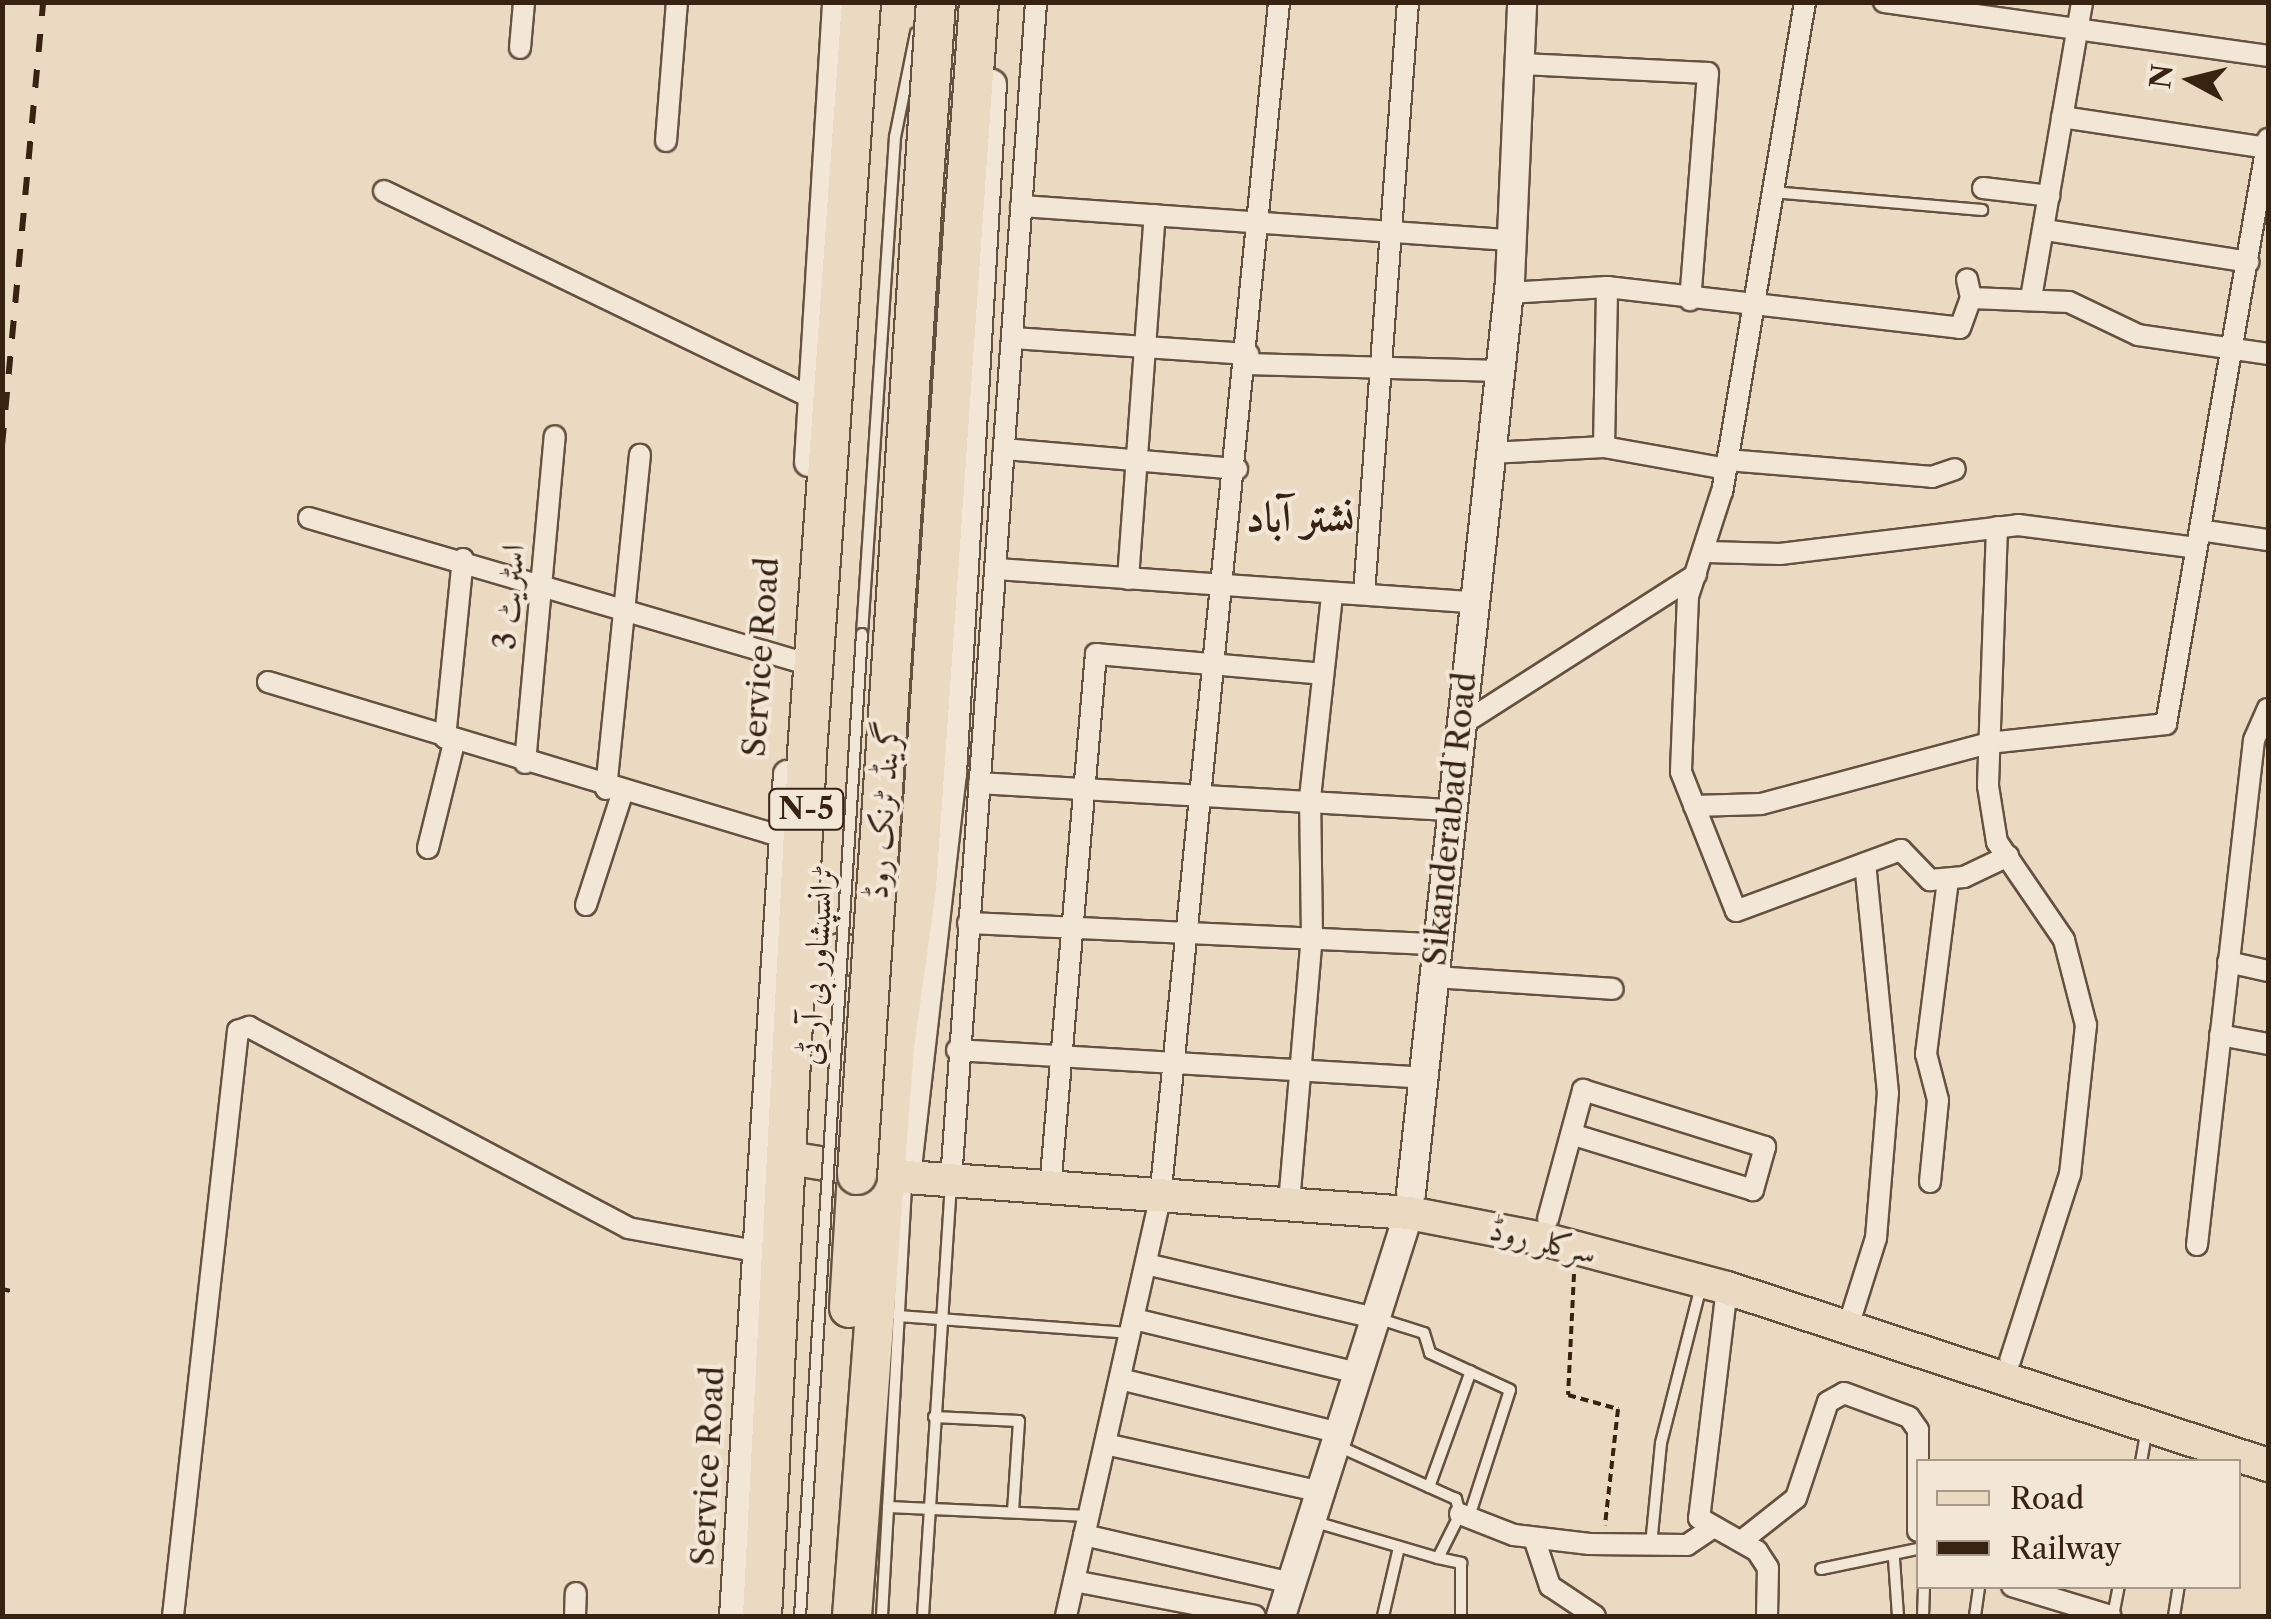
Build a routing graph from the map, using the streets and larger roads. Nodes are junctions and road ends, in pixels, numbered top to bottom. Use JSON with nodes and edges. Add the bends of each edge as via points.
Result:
{"nodes":[{"id":1,"x":524,"y":2,"type":"edge"},
{"id":2,"x":677,"y":2,"type":"edge"},
{"id":3,"x":836,"y":2,"type":"edge"},
{"id":4,"x":861,"y":2,"type":"edge"},
{"id":5,"x":936,"y":2,"type":"edge"},
{"id":6,"x":980,"y":2,"type":"edge"},
{"id":7,"x":996,"y":2,"type":"edge"},
{"id":8,"x":1036,"y":2,"type":"edge"},
{"id":9,"x":1279,"y":2,"type":"edge"},
{"id":10,"x":1408,"y":2,"type":"edge"},
{"id":11,"x":1522,"y":2,"type":"edge"},
{"id":12,"x":1805,"y":2,"type":"edge"},
{"id":13,"x":1884,"y":2,"type":"edge"},
{"id":14,"x":2082,"y":2,"type":"edge"},
{"id":15,"x":2078,"y":31,"type":"junction"},
{"id":16,"x":520,"y":48,"type":"dead end"},
{"id":17,"x":2268,"y":56,"type":"edge"},
{"id":18,"x":1522,"y":64,"type":"junction"},
{"id":19,"x":2062,"y":116,"type":"junction"},
{"id":20,"x":666,"y":141,"type":"dead end"},
{"id":21,"x":2268,"y":145,"type":"edge"},
{"id":22,"x":384,"y":191,"type":"dead end"},
{"id":23,"x":2050,"y":196,"type":"junction"},
{"id":24,"x":1983,"y":199,"type":"road end"},
{"id":25,"x":1021,"y":206,"type":"junction"},
{"id":26,"x":1155,"y":215,"type":"junction"},
{"id":27,"x":1259,"y":222,"type":"junction"},
{"id":28,"x":2044,"y":230,"type":"junction"},
{"id":29,"x":1392,"y":233,"type":"junction"},
{"id":30,"x":1510,"y":240,"type":"junction"},
{"id":31,"x":2249,"y":262,"type":"junction"},
{"id":32,"x":1608,"y":286,"type":"junction"},
{"id":33,"x":1508,"y":293,"type":"junction"},
{"id":34,"x":2031,"y":298,"type":"junction"},
{"id":35,"x":1690,"y":300,"type":"junction"},
{"id":36,"x":1753,"y":310,"type":"junction"},
{"id":37,"x":1012,"y":338,"type":"junction"},
{"id":38,"x":2232,"y":347,"type":"junction"},
{"id":39,"x":1146,"y":348,"type":"junction"},
{"id":40,"x":2268,"y":354,"type":"edge"},
{"id":41,"x":1248,"y":359,"type":"junction"},
{"id":42,"x":1382,"y":368,"type":"junction"},
{"id":43,"x":1500,"y":371,"type":"junction"},
{"id":44,"x":814,"y":399,"type":"junction"},
{"id":45,"x":555,"y":436,"type":"dead end"},
{"id":46,"x":1604,"y":447,"type":"junction"},
{"id":47,"x":1004,"y":450,"type":"junction"},
{"id":48,"x":1490,"y":452,"type":"junction"},
{"id":49,"x":640,"y":455,"type":"dead end"},
{"id":50,"x":1137,"y":461,"type":"junction"},
{"id":51,"x":1726,"y":464,"type":"junction"},
{"id":52,"x":1955,"y":469,"type":"dead end"},
{"id":53,"x":1238,"y":470,"type":"junction"},
{"id":54,"x":309,"y":518,"type":"dead end"},
{"id":55,"x":1997,"y":526,"type":"junction"},
{"id":56,"x":2198,"y":540,"type":"junction"},
{"id":57,"x":2268,"y":540,"type":"edge"},
{"id":58,"x":1707,"y":552,"type":"junction"},
{"id":59,"x":463,"y":559,"type":"junction"},
{"id":60,"x":996,"y":569,"type":"junction"},
{"id":61,"x":1697,"y":574,"type":"junction"},
{"id":62,"x":1128,"y":579,"type":"junction"},
{"id":63,"x":540,"y":582,"type":"junction"},
{"id":64,"x":1224,"y":586,"type":"junction"},
{"id":65,"x":1364,"y":594,"type":"junction"},
{"id":66,"x":1332,"y":595,"type":"junction"},
{"id":67,"x":1473,"y":602,"type":"junction"},
{"id":68,"x":622,"y":607,"type":"junction"},
{"id":69,"x":796,"y":661,"type":"junction"},
{"id":70,"x":1218,"y":663,"type":"junction"},
{"id":71,"x":1323,"y":674,"type":"junction"},
{"id":72,"x":268,"y":682,"type":"dead end"},
{"id":73,"x":2268,"y":709,"type":"edge"},
{"id":74,"x":1461,"y":725,"type":"junction"},
{"id":75,"x":450,"y":741,"type":"junction"},
{"id":76,"x":1989,"y":744,"type":"junction"},
{"id":77,"x":525,"y":762,"type":"junction"},
{"id":78,"x":979,"y":783,"type":"junction"},
{"id":79,"x":1083,"y":786,"type":"junction"},
{"id":80,"x":1206,"y":790,"type":"junction"},
{"id":81,"x":614,"y":792,"type":"junction"},
{"id":82,"x":1310,"y":798,"type":"junction"},
{"id":83,"x":1694,"y":806,"type":"junction"},
{"id":84,"x":1451,"y":810,"type":"junction"},
{"id":85,"x":783,"y":837,"type":"junction"},
{"id":86,"x":428,"y":848,"type":"dead end"},
{"id":87,"x":2008,"y":856,"type":"junction"},
{"id":88,"x":1864,"y":863,"type":"junction"},
{"id":89,"x":1948,"y":878,"type":"junction"},
{"id":90,"x":586,"y":905,"type":"dead end"},
{"id":91,"x":804,"y":910,"type":"junction"},
{"id":92,"x":914,"y":915,"type":"junction"},
{"id":93,"x":968,"y":922,"type":"junction"},
{"id":94,"x":1070,"y":925,"type":"junction"},
{"id":95,"x":1192,"y":928,"type":"junction"},
{"id":96,"x":1312,"y":937,"type":"junction"},
{"id":97,"x":1437,"y":944,"type":"junction"},
{"id":98,"x":2228,"y":962,"type":"junction"},
{"id":99,"x":2268,"y":971,"type":"edge"},
{"id":100,"x":905,"y":978,"type":"junction"},
{"id":101,"x":1434,"y":978,"type":"junction"},
{"id":102,"x":799,"y":988,"type":"junction"},
{"id":103,"x":1613,"y":990,"type":"dead end"},
{"id":104,"x":2220,"y":1034,"type":"junction"},
{"id":105,"x":2268,"y":1044,"type":"edge"},
{"id":106,"x":957,"y":1050,"type":"junction"},
{"id":107,"x":1063,"y":1055,"type":"junction"},
{"id":108,"x":1177,"y":1060,"type":"junction"},
{"id":109,"x":1300,"y":1068,"type":"junction"},
{"id":110,"x":1423,"y":1078,"type":"junction"},
{"id":111,"x":1571,"y":1134,"type":"junction"},
{"id":112,"x":789,"y":1158,"type":"junction"},
{"id":113,"x":896,"y":1176,"type":"junction"},
{"id":114,"x":951,"y":1180,"type":"junction"},
{"id":115,"x":1930,"y":1182,"type":"dead end"},
{"id":116,"x":1050,"y":1189,"type":"junction"},
{"id":117,"x":1160,"y":1198,"type":"junction"},
{"id":118,"x":1289,"y":1203,"type":"junction"},
{"id":119,"x":1410,"y":1203,"type":"junction"},
{"id":120,"x":1548,"y":1219,"type":"junction"},
{"id":121,"x":2198,"y":1245,"type":"dead end"},
{"id":122,"x":756,"y":1250,"type":"junction"},
{"id":123,"x":1146,"y":1264,"type":"junction"},
{"id":124,"x":1714,"y":1285,"type":"junction"},
{"id":125,"x":1852,"y":1314,"type":"junction"},
{"id":126,"x":1376,"y":1318,"type":"junction"},
{"id":127,"x":1132,"y":1326,"type":"junction"},
{"id":128,"x":2007,"y":1369,"type":"junction"},
{"id":129,"x":1358,"y":1373,"type":"junction"},
{"id":130,"x":1120,"y":1379,"type":"junction"},
{"id":131,"x":1338,"y":1438,"type":"junction"},
{"id":132,"x":1106,"y":1444,"type":"junction"},
{"id":133,"x":2268,"y":1447,"type":"edge"},
{"id":134,"x":1918,"y":1459,"type":"edge"},
{"id":135,"x":2268,"y":1465,"type":"edge"},
{"id":136,"x":1321,"y":1492,"type":"junction"},
{"id":137,"x":1464,"y":1516,"type":"road end"},
{"id":138,"x":1087,"y":1525,"type":"junction"},
{"id":139,"x":1711,"y":1529,"type":"junction"},
{"id":140,"x":1534,"y":1538,"type":"junction"},
{"id":141,"x":1744,"y":1538,"type":"junction"},
{"id":142,"x":1074,"y":1581,"type":"junction"},
{"id":143,"x":1292,"y":1583,"type":"junction"},
{"id":144,"x":2022,"y":1589,"type":"edge"},
{"id":145,"x":576,"y":1593,"type":"dead end"},
{"id":146,"x":1586,"y":1614,"type":"edge"},
{"id":147,"x":174,"y":1616,"type":"edge"},
{"id":148,"x":576,"y":1616,"type":"edge"},
{"id":149,"x":734,"y":1616,"type":"edge"},
{"id":150,"x":762,"y":1616,"type":"edge"},
{"id":151,"x":830,"y":1616,"type":"edge"},
{"id":152,"x":852,"y":1616,"type":"edge"},
{"id":153,"x":1066,"y":1616,"type":"edge"},
{"id":154,"x":1255,"y":1616,"type":"edge"},
{"id":155,"x":1281,"y":1616,"type":"edge"},
{"id":156,"x":1766,"y":1616,"type":"edge"},
{"id":157,"x":2112,"y":1616,"type":"edge"}],
"edges":[{"from":1,"to":16,"type":"street"},
{"from":2,"to":20,"type":"street"},
{"from":3,"to":44,"type":"street","name":"Service Road"},
{"from":4,"to":91,"type":"highway","number":"N-5","via":[[806,754]]},
{"from":5,"to":151,"type":"highway","name":"گرینڈ ٹرنک روڈ","number":"N-5","bridge":true},
{"from":6,"to":92,"type":"highway"},
{"from":7,"to":113,"type":"street","via":[[952,773]]},
{"from":8,"to":25,"type":"street"},
{"from":9,"to":27,"type":"street"},
{"from":10,"to":29,"type":"street"},
{"from":11,"to":18,"type":"street","name":"Sikanderabad Road"},
{"from":12,"to":36,"type":"street"},
{"from":13,"to":15,"type":"street"},
{"from":14,"to":15,"type":"street"},
{"from":15,"to":17,"type":"street"},
{"from":15,"to":19,"type":"street"},
{"from":18,"to":30,"type":"street","name":"Sikanderabad Road"},
{"from":18,"to":35,"type":"street","via":[[1708,73]]},
{"from":19,"to":21,"type":"street"},
{"from":19,"to":23,"type":"street"},
{"from":21,"to":31,"type":"street"},
{"from":22,"to":44,"type":"street"},
{"from":23,"to":24,"type":"street"},
{"from":23,"to":28,"type":"street"},
{"from":25,"to":26,"type":"street"},
{"from":25,"to":37,"type":"street"},
{"from":26,"to":27,"type":"street"},
{"from":26,"to":39,"type":"street"},
{"from":27,"to":29,"type":"street"},
{"from":27,"to":41,"type":"street"},
{"from":28,"to":31,"type":"street"},
{"from":28,"to":34,"type":"street"},
{"from":29,"to":30,"type":"street"},
{"from":29,"to":42,"type":"street"},
{"from":30,"to":33,"type":"street","name":"Sikanderabad Road"},
{"from":31,"to":38,"type":"street"},
{"from":32,"to":33,"type":"street"},
{"from":32,"to":35,"type":"street"},
{"from":32,"to":46,"type":"street"},
{"from":33,"to":43,"type":"street","name":"Sikanderabad Road"},
{"from":34,"to":36,"type":"street","via":[[1969,289],[1960,328]]},
{"from":34,"to":38,"type":"street","via":[[2069,302],[2138,334]]},
{"from":35,"to":36,"type":"street"},
{"from":36,"to":51,"type":"street"},
{"from":37,"to":39,"type":"street"},
{"from":37,"to":47,"type":"street"},
{"from":38,"to":40,"type":"street"},
{"from":38,"to":56,"type":"street"},
{"from":39,"to":41,"type":"street"},
{"from":39,"to":50,"type":"street"},
{"from":41,"to":42,"type":"street"},
{"from":41,"to":53,"type":"street"},
{"from":42,"to":43,"type":"street"},
{"from":42,"to":65,"type":"street"},
{"from":43,"to":48,"type":"street","name":"Sikanderabad Road"},
{"from":44,"to":69,"type":"street","name":"Service Road"},
{"from":45,"to":63,"type":"street","name":"اسٹریٹ 3"},
{"from":46,"to":48,"type":"street"},
{"from":46,"to":51,"type":"street"},
{"from":47,"to":50,"type":"street"},
{"from":47,"to":60,"type":"street"},
{"from":48,"to":67,"type":"street","name":"Sikanderabad Road"},
{"from":49,"to":68,"type":"street"},
{"from":50,"to":53,"type":"street"},
{"from":50,"to":62,"type":"street"},
{"from":51,"to":52,"type":"street","via":[[1932,477]]},
{"from":51,"to":58,"type":"street"},
{"from":53,"to":64,"type":"street"},
{"from":54,"to":59,"type":"street"},
{"from":55,"to":56,"type":"street"},
{"from":55,"to":58,"type":"street","via":[[1780,554]]},
{"from":55,"to":76,"type":"street"},
{"from":56,"to":57,"type":"street"},
{"from":56,"to":76,"type":"street","via":[[2166,724]]},
{"from":58,"to":61,"type":"street"},
{"from":59,"to":63,"type":"street"},
{"from":59,"to":75,"type":"street"},
{"from":60,"to":62,"type":"street"},
{"from":60,"to":78,"type":"street"},
{"from":61,"to":74,"type":"street"},
{"from":61,"to":83,"type":"street","via":[[1688,596],[1681,772]]},
{"from":62,"to":64,"type":"street"},
{"from":63,"to":68,"type":"street"},
{"from":63,"to":77,"type":"street","name":"اسٹریٹ 3"},
{"from":64,"to":66,"type":"street"},
{"from":64,"to":70,"type":"street"},
{"from":65,"to":66,"type":"street"},
{"from":65,"to":67,"type":"street"},
{"from":66,"to":71,"type":"street"},
{"from":67,"to":74,"type":"street","name":"Sikanderabad Road"},
{"from":68,"to":69,"type":"street"},
{"from":68,"to":81,"type":"street"},
{"from":69,"to":85,"type":"street","name":"Service Road"},
{"from":70,"to":71,"type":"street"},
{"from":70,"to":79,"type":"street","via":[[1096,654]]},
{"from":70,"to":80,"type":"street"},
{"from":71,"to":82,"type":"street"},
{"from":72,"to":75,"type":"street"},
{"from":73,"to":98,"type":"street","via":[[2254,740]]},
{"from":74,"to":84,"type":"street","name":"Sikanderabad Road"},
{"from":75,"to":77,"type":"street"},
{"from":75,"to":86,"type":"street"},
{"from":76,"to":83,"type":"street","via":[[1761,804]]},
{"from":76,"to":87,"type":"street","via":[[1988,786]]},
{"from":77,"to":81,"type":"street"},
{"from":78,"to":79,"type":"street"},
{"from":78,"to":93,"type":"street"},
{"from":79,"to":80,"type":"street"},
{"from":79,"to":94,"type":"street"},
{"from":80,"to":82,"type":"street"},
{"from":80,"to":95,"type":"street"},
{"from":81,"to":85,"type":"street"},
{"from":81,"to":90,"type":"street"},
{"from":82,"to":84,"type":"street"},
{"from":82,"to":96,"type":"street"},
{"from":83,"to":88,"type":"street","via":[[1736,911]]},
{"from":84,"to":97,"type":"street","name":"Sikanderabad Road"},
{"from":85,"to":122,"type":"street","name":"Service Road"},
{"from":87,"to":89,"type":"street"},
{"from":87,"to":128,"type":"street","via":[[2064,940],[2086,1025],[2070,1174]]},
{"from":88,"to":89,"type":"street","via":[[1901,850],[1930,880]]},
{"from":88,"to":125,"type":"street","via":[[1888,1093],[1876,1238]]},
{"from":89,"to":115,"type":"street","via":[[1926,1054],[1938,1100]]},
{"from":91,"to":92,"type":"highway","via":[[864,938],[901,930]]},
{"from":91,"to":102,"type":"highway","number":"N-5"},
{"from":92,"to":100,"type":"highway"},
{"from":93,"to":94,"type":"street"},
{"from":93,"to":106,"type":"street"},
{"from":94,"to":95,"type":"street"},
{"from":94,"to":107,"type":"street"},
{"from":95,"to":96,"type":"street"},
{"from":95,"to":108,"type":"street"},
{"from":96,"to":97,"type":"street"},
{"from":96,"to":109,"type":"street"},
{"from":97,"to":101,"type":"street","name":"Sikanderabad Road"},
{"from":98,"to":99,"type":"street"},
{"from":98,"to":104,"type":"street"},
{"from":100,"to":102,"type":"highway","via":[[892,960],[841,953]]},
{"from":100,"to":113,"type":"highway"},
{"from":101,"to":103,"type":"street"},
{"from":101,"to":110,"type":"street","name":"Sikanderabad Road"},
{"from":102,"to":112,"type":"highway","number":"N-5"},
{"from":104,"to":105,"type":"street"},
{"from":104,"to":121,"type":"street"},
{"from":106,"to":107,"type":"street"},
{"from":106,"to":114,"type":"street"},
{"from":107,"to":108,"type":"street"},
{"from":107,"to":116,"type":"street"},
{"from":108,"to":109,"type":"street"},
{"from":108,"to":117,"type":"street"},
{"from":109,"to":110,"type":"street"},
{"from":109,"to":118,"type":"street"},
{"from":110,"to":119,"type":"street","name":"Sikanderabad Road"},
{"from":111,"to":111,"type":"street","via":[[1754,1190],[1766,1147],[1583,1090]]},
{"from":111,"to":120,"type":"street"},
{"from":112,"to":113,"type":"main road","name":"سرکلر روڈ"},
{"from":112,"to":150,"type":"highway","number":"N-5"},
{"from":113,"to":114,"type":"main road","name":"سرکلر روڈ"},
{"from":113,"to":152,"type":"highway"},
{"from":114,"to":116,"type":"main road","name":"سرکلر روڈ"},
{"from":116,"to":117,"type":"main road","name":"سرکلر روڈ"},
{"from":117,"to":118,"type":"main road","name":"سرکلر روڈ"},
{"from":117,"to":123,"type":"street"},
{"from":118,"to":119,"type":"main road","name":"سرکلر روڈ"},
{"from":119,"to":120,"type":"main road"},
{"from":119,"to":124,"type":"main road","name":"سرکلر روڈ"},
{"from":119,"to":126,"type":"street","name":"Sikanderabad Road"},
{"from":120,"to":125,"type":"main road"},
{"from":122,"to":147,"type":"street","via":[[628,1228],[249,1027],[238,1031]]},
{"from":122,"to":149,"type":"street","name":"Service Road"},
{"from":123,"to":126,"type":"street"},
{"from":123,"to":127,"type":"street"},
{"from":124,"to":128,"type":"main road","name":"سرکلر روڈ"},
{"from":124,"to":139,"type":"street","via":[[1699,1518]]},
{"from":125,"to":128,"type":"main road"},
{"from":126,"to":129,"type":"street","name":"Sikanderabad Road"},
{"from":127,"to":129,"type":"street"},
{"from":127,"to":130,"type":"street"},
{"from":128,"to":133,"type":"main road"},
{"from":128,"to":135,"type":"main road","name":"سرکلر روڈ"},
{"from":129,"to":131,"type":"street","name":"Sikanderabad Road"},
{"from":130,"to":131,"type":"street"},
{"from":130,"to":132,"type":"street"},
{"from":131,"to":136,"type":"street","name":"Sikanderabad Road"},
{"from":132,"to":136,"type":"street"},
{"from":132,"to":138,"type":"street"},
{"from":134,"to":141,"type":"street","via":[[1918,1430],[1909,1417],[1844,1393],[1828,1402],[1796,1498]]},
{"from":136,"to":143,"type":"street","name":"Sikanderabad Road"},
{"from":137,"to":140,"type":"street"},
{"from":138,"to":142,"type":"street"},
{"from":138,"to":143,"type":"street"},
{"from":139,"to":140,"type":"street","via":[[1688,1544]]},
{"from":139,"to":141,"type":"street"},
{"from":140,"to":146,"type":"street","via":[[1550,1586]]},
{"from":141,"to":156,"type":"street","via":[[1768,1568]]},
{"from":142,"to":153,"type":"street"},
{"from":142,"to":154,"type":"street"},
{"from":143,"to":155,"type":"street","name":"Sikanderabad Road"},
{"from":144,"to":157,"type":"street"},
{"from":145,"to":148,"type":"street"}]}
